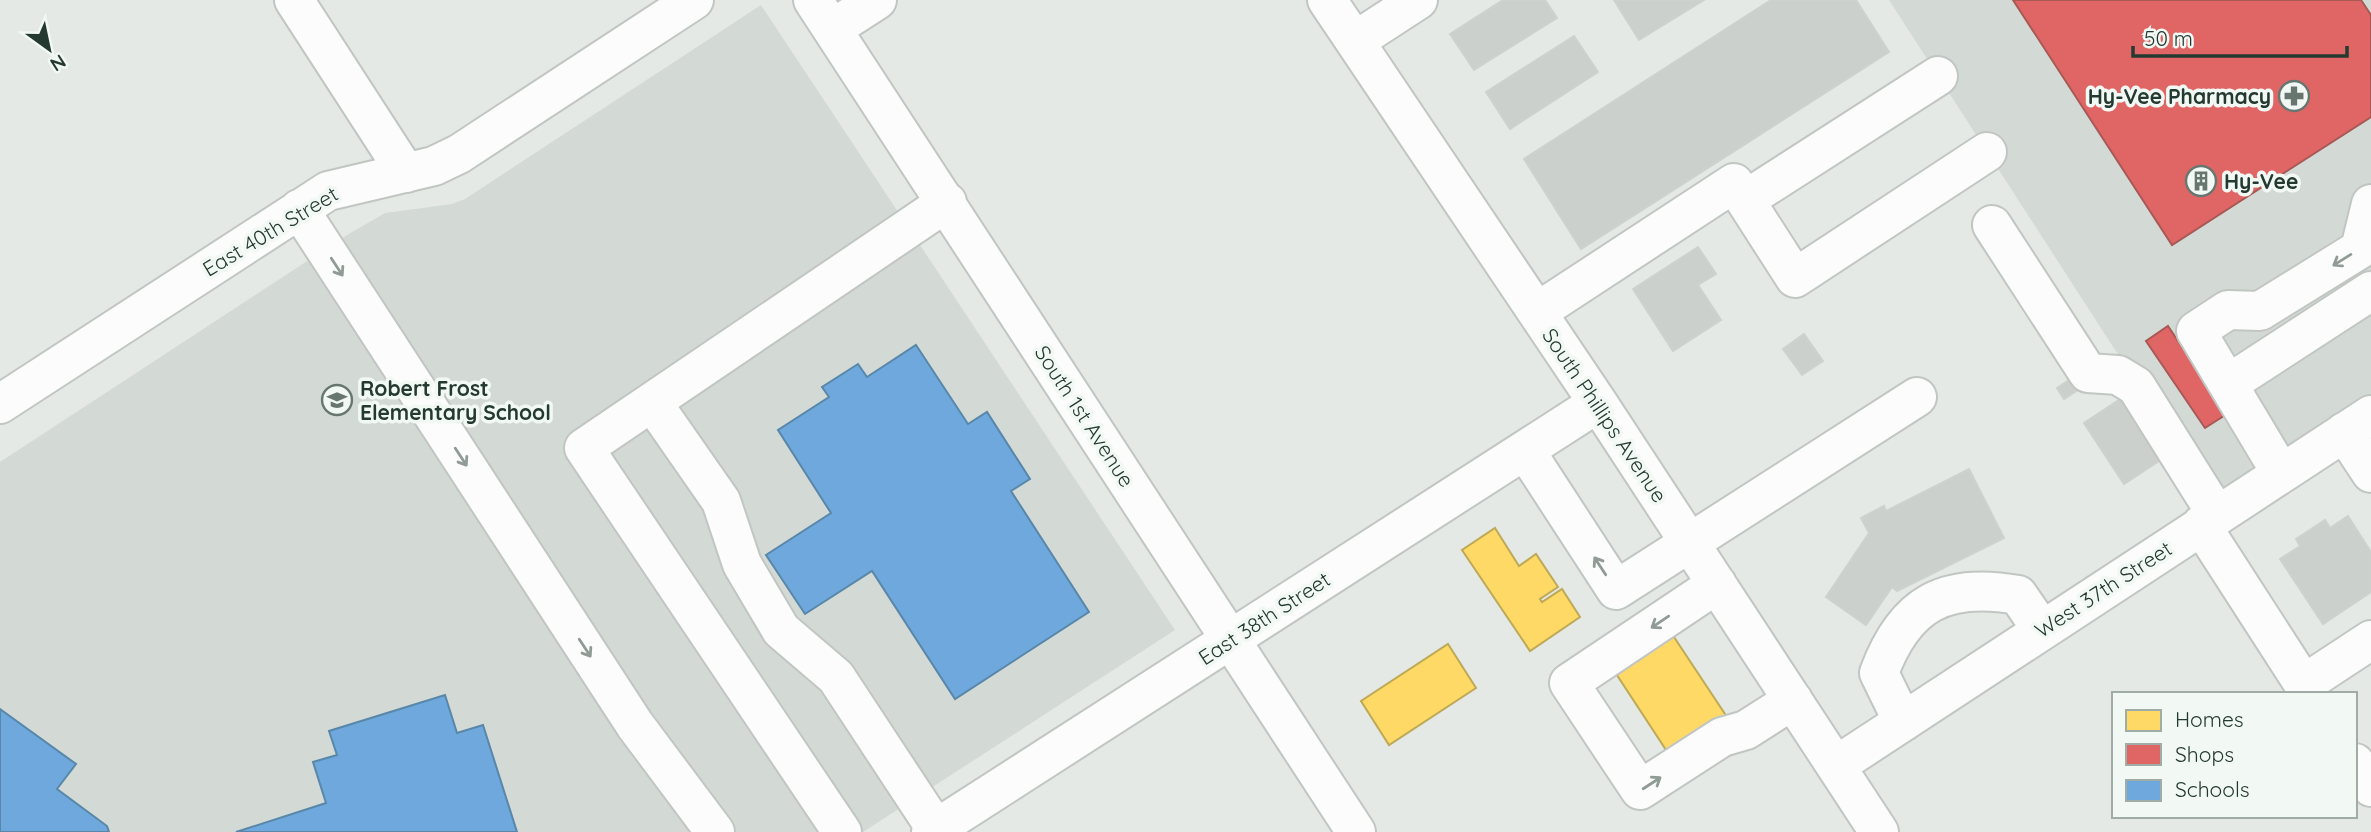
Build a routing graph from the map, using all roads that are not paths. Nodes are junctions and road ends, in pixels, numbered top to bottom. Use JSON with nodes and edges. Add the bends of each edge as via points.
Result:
{"nodes":[{"id":1,"x":294,"y":0,"type":"edge"},
{"id":2,"x":694,"y":0,"type":"edge"},
{"id":3,"x":877,"y":0,"type":"edge"},
{"id":4,"x":1327,"y":0,"type":"edge"},
{"id":5,"x":1418,"y":0,"type":"edge"},
{"id":6,"x":823,"y":15,"type":"edge"},
{"id":7,"x":1355,"y":41,"type":"junction"},
{"id":8,"x":1938,"y":76,"type":"dead end"},
{"id":9,"x":1987,"y":152,"type":"dead end"},
{"id":10,"x":406,"y":173,"type":"junction"},
{"id":11,"x":1745,"y":200,"type":"junction"},
{"id":12,"x":947,"y":202,"type":"junction"},
{"id":13,"x":2371,"y":204,"type":"edge"},
{"id":14,"x":299,"y":209,"type":"junction"},
{"id":15,"x":1993,"y":225,"type":"dead end"},
{"id":16,"x":2371,"y":291,"type":"edge"},
{"id":17,"x":1536,"y":312,"type":"junction"},
{"id":18,"x":2228,"y":384,"type":"junction"},
{"id":19,"x":1917,"y":397,"type":"dead end"},
{"id":20,"x":652,"y":402,"type":"junction"},
{"id":21,"x":1598,"y":403,"type":"junction"},
{"id":22,"x":0,"y":404,"type":"edge"},
{"id":23,"x":2358,"y":423,"type":"edge"},
{"id":24,"x":1525,"y":450,"type":"junction"},
{"id":25,"x":2281,"y":473,"type":"junction"},
{"id":26,"x":2371,"y":473,"type":"edge"},
{"id":27,"x":2209,"y":520,"type":"junction"},
{"id":28,"x":1690,"y":543,"type":"junction"},
{"id":29,"x":1717,"y":584,"type":"junction"},
{"id":30,"x":2042,"y":630,"type":"junction"},
{"id":31,"x":1231,"y":639,"type":"junction"},
{"id":32,"x":2371,"y":640,"type":"edge"},
{"id":33,"x":2307,"y":689,"type":"edge"},
{"id":34,"x":1794,"y":699,"type":"junction"},
{"id":35,"x":1903,"y":722,"type":"junction"},
{"id":36,"x":1837,"y":765,"type":"junction"},
{"id":37,"x":2357,"y":765,"type":"edge"},
{"id":38,"x":2371,"y":787,"type":"edge"},
{"id":39,"x":934,"y":831,"type":"edge"},
{"id":40,"x":715,"y":832,"type":"edge"},
{"id":41,"x":842,"y":832,"type":"edge"},
{"id":42,"x":1356,"y":832,"type":"edge"},
{"id":43,"x":1879,"y":832,"type":"edge"}],
"edges":[{"from":1,"to":10,"type":"street"},
{"from":2,"to":10,"type":"street","name":"East 40th Street","via":[[459,154]]},
{"from":3,"to":6,"type":"street"},
{"from":4,"to":7,"type":"street","name":"South Phillips Avenue"},
{"from":5,"to":7,"type":"street"},
{"from":6,"to":12,"type":"street","name":"South 1st Avenue"},
{"from":7,"to":17,"type":"street","name":"South Phillips Avenue"},
{"from":8,"to":11,"type":"street"},
{"from":9,"to":11,"type":"street","via":[[1795,278]]},
{"from":10,"to":14,"type":"street","name":"East 40th Street","via":[[328,191]]},
{"from":11,"to":17,"type":"street","via":[[1734,183]]},
{"from":12,"to":20,"type":"street"},
{"from":12,"to":31,"type":"street","name":"South 1st Avenue"},
{"from":13,"to":18,"type":"street","one_way":true,"via":[[2360,249],[2260,312],[2228,310],[2196,331]]},
{"from":14,"to":22,"type":"street","name":"East 40th Street"},
{"from":14,"to":40,"type":"street","one_way":true,"via":[[635,725]]},
{"from":15,"to":27,"type":"street","via":[[2088,373],[2118,375],[2136,386]]},
{"from":16,"to":18,"type":"street"},
{"from":17,"to":21,"type":"street","name":"South Phillips Avenue"},
{"from":18,"to":25,"type":"street"},
{"from":19,"to":28,"type":"street"},
{"from":20,"to":39,"type":"street","via":[[721,501],[742,564],[774,619],[836,677]]},
{"from":20,"to":41,"type":"street","via":[[584,448]]},
{"from":21,"to":24,"type":"street","name":"East 38th Street"},
{"from":21,"to":28,"type":"street","name":"South Phillips Avenue"},
{"from":23,"to":25,"type":"street","name":"West 37th Street"},
{"from":23,"to":26,"type":"street"},
{"from":28,"to":24,"type":"street","one_way":true,"via":[[1616,590]]},
{"from":24,"to":31,"type":"street","name":"East 38th Street"},
{"from":25,"to":27,"type":"street","name":"West 37th Street"},
{"from":27,"to":30,"type":"street","name":"West 37th Street"},
{"from":27,"to":33,"type":"street"},
{"from":28,"to":29,"type":"street","name":"South Phillips Avenue"},
{"from":29,"to":34,"type":"street","name":"South Phillips Avenue"},
{"from":29,"to":34,"type":"street","one_way":true,"via":[[1569,683],[1640,790],[1722,737],[1746,730]]},
{"from":30,"to":35,"type":"street","name":"West 37th Street"},
{"from":30,"to":35,"type":"street","via":[[2018,595],[1992,590],[1964,590],[1912,616],[1891,643],[1879,673]]},
{"from":31,"to":39,"type":"street","name":"East 38th Street"},
{"from":31,"to":42,"type":"street","name":"South 1st Avenue"},
{"from":32,"to":33,"type":"street"},
{"from":34,"to":36,"type":"street","name":"South Phillips Avenue"},
{"from":35,"to":36,"type":"street","name":"West 37th Street"},
{"from":36,"to":43,"type":"street","name":"South Phillips Avenue"},
{"from":37,"to":38,"type":"street"}]}
